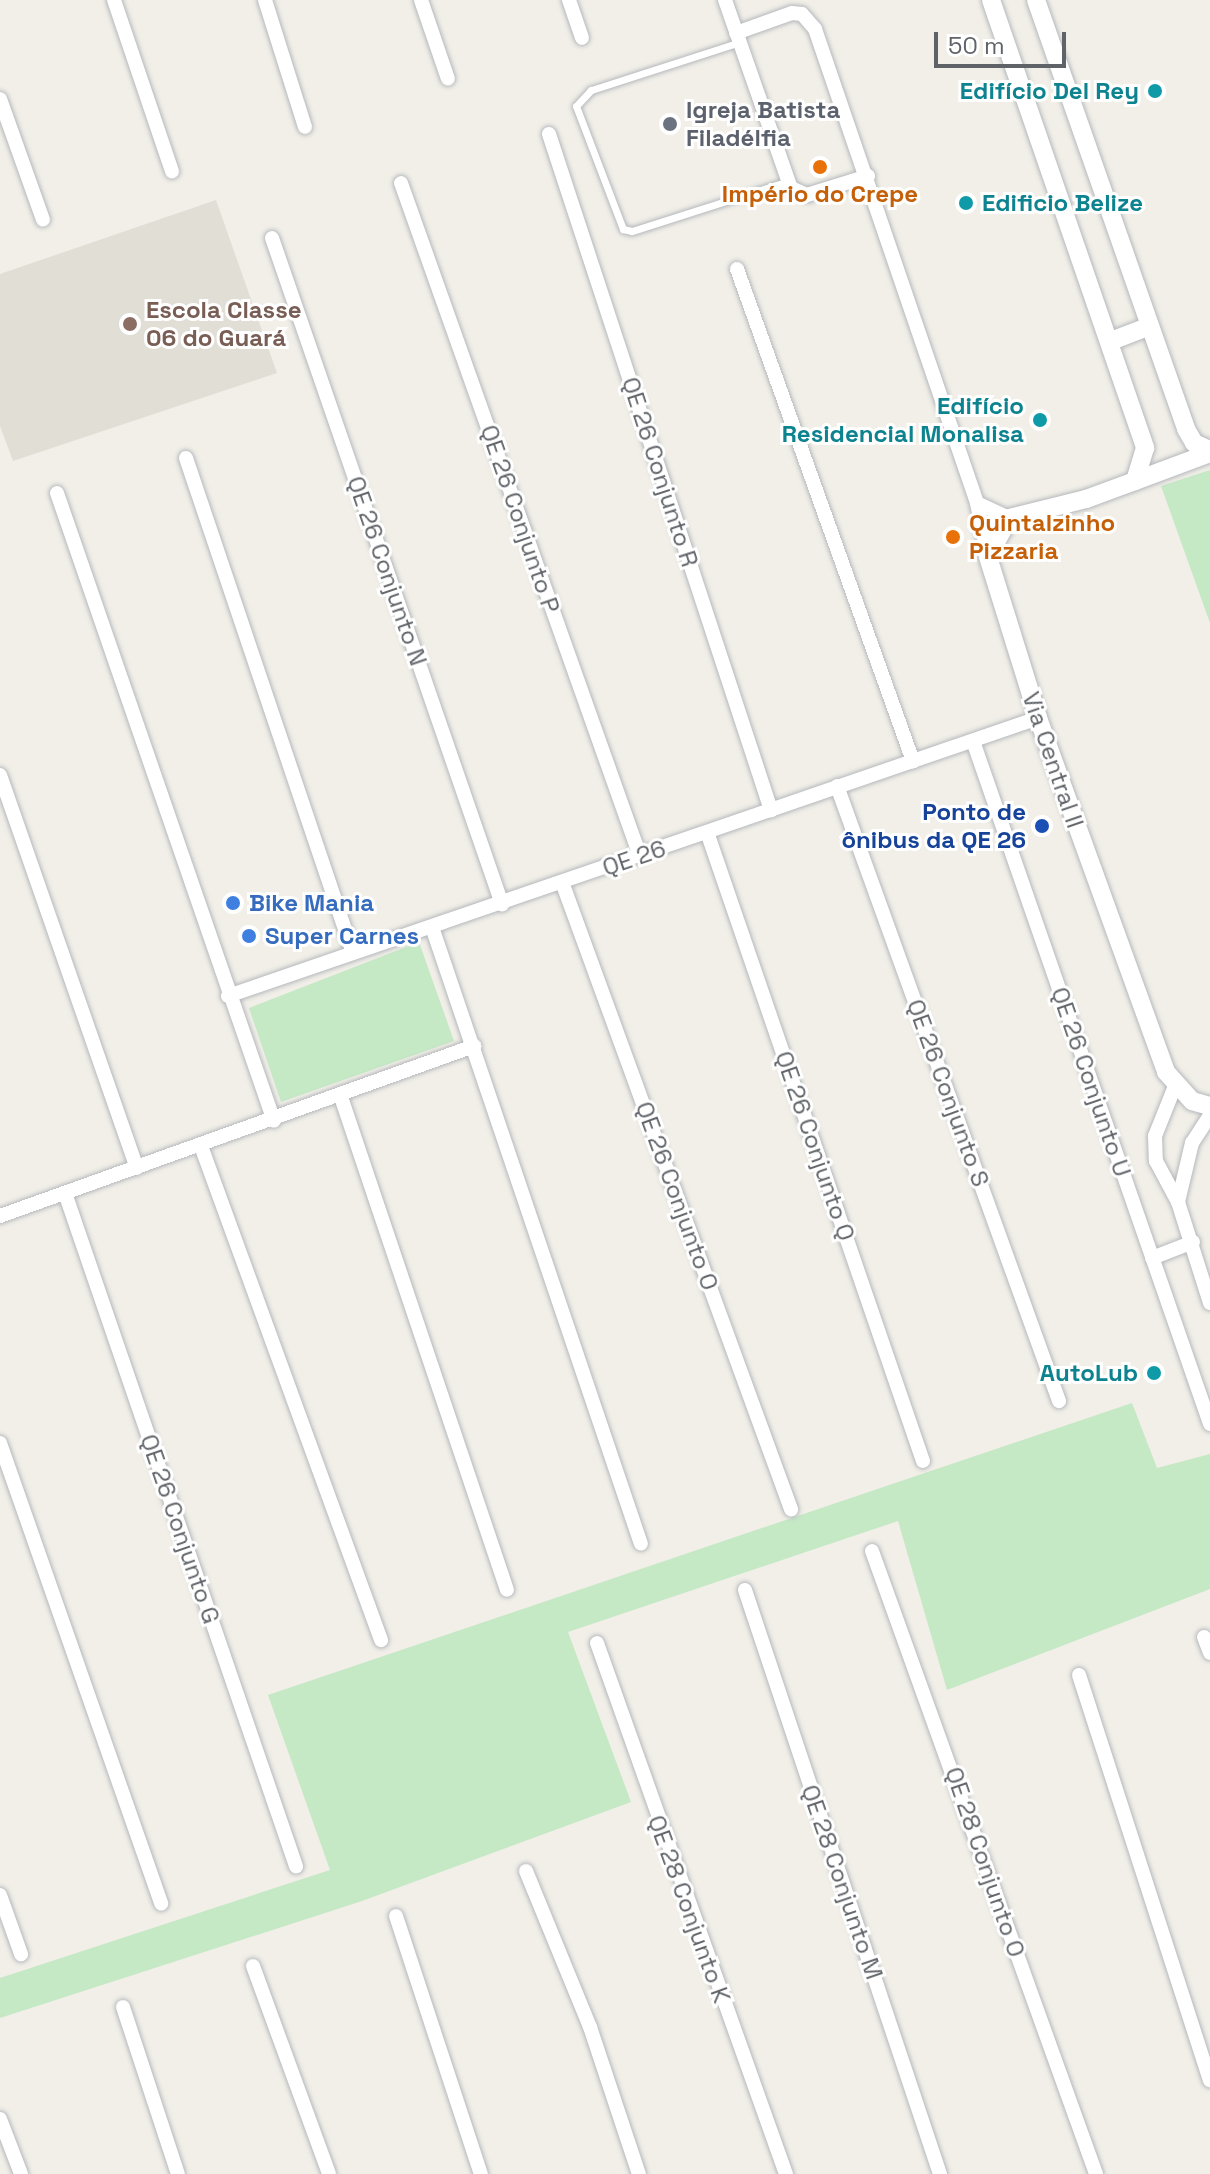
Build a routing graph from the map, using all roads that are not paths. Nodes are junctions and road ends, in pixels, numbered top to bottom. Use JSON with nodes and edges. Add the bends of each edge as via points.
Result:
{"nodes":[{"id":1,"x":114,"y":0,"type":"edge"},
{"id":2,"x":265,"y":0,"type":"edge"},
{"id":3,"x":421,"y":0,"type":"edge"},
{"id":4,"x":569,"y":0,"type":"edge"},
{"id":5,"x":991,"y":0,"type":"edge"},
{"id":6,"x":1036,"y":0,"type":"edge"},
{"id":7,"x":726,"y":1,"type":"edge"},
{"id":8,"x":582,"y":38,"type":"dead end"},
{"id":9,"x":738,"y":38,"type":"junction"},
{"id":10,"x":448,"y":79,"type":"dead end"},
{"id":11,"x":0,"y":99,"type":"edge"},
{"id":12,"x":305,"y":127,"type":"dead end"},
{"id":13,"x":549,"y":134,"type":"dead end"},
{"id":14,"x":172,"y":171,"type":"dead end"},
{"id":15,"x":868,"y":176,"type":"junction"},
{"id":16,"x":789,"y":181,"type":"junction"},
{"id":17,"x":401,"y":183,"type":"dead end"},
{"id":18,"x":43,"y":220,"type":"dead end"},
{"id":19,"x":272,"y":238,"type":"dead end"},
{"id":20,"x":737,"y":269,"type":"dead end"},
{"id":21,"x":1148,"y":327,"type":"junction"},
{"id":22,"x":1111,"y":341,"type":"junction"},
{"id":23,"x":1210,"y":451,"type":"edge"},
{"id":24,"x":186,"y":458,"type":"dead end"},
{"id":25,"x":1135,"y":481,"type":"junction"},
{"id":26,"x":57,"y":493,"type":"dead end"},
{"id":27,"x":977,"y":503,"type":"junction"},
{"id":28,"x":1009,"y":518,"type":"junction"},
{"id":29,"x":988,"y":557,"type":"junction"},
{"id":30,"x":1038,"y":718,"type":"junction"},
{"id":31,"x":973,"y":741,"type":"junction"},
{"id":32,"x":913,"y":761,"type":"junction"},
{"id":33,"x":0,"y":775,"type":"edge"},
{"id":34,"x":837,"y":786,"type":"junction"},
{"id":35,"x":771,"y":810,"type":"junction"},
{"id":36,"x":707,"y":832,"type":"junction"},
{"id":37,"x":640,"y":856,"type":"junction"},
{"id":38,"x":562,"y":882,"type":"junction"},
{"id":39,"x":502,"y":904,"type":"junction"},
{"id":40,"x":432,"y":927,"type":"junction"},
{"id":41,"x":353,"y":953,"type":"junction"},
{"id":42,"x":228,"y":996,"type":"junction"},
{"id":43,"x":474,"y":1046,"type":"junction"},
{"id":44,"x":1175,"y":1086,"type":"junction"},
{"id":45,"x":340,"y":1094,"type":"junction"},
{"id":46,"x":1210,"y":1106,"type":"edge"},
{"id":47,"x":1210,"y":1115,"type":"edge"},
{"id":48,"x":274,"y":1121,"type":"junction"},
{"id":49,"x":201,"y":1146,"type":"junction"},
{"id":50,"x":137,"y":1168,"type":"junction"},
{"id":51,"x":65,"y":1193,"type":"junction"},
{"id":52,"x":1178,"y":1202,"type":"junction"},
{"id":53,"x":1,"y":1213,"type":"edge"},
{"id":54,"x":1193,"y":1242,"type":"junction"},
{"id":55,"x":1152,"y":1258,"type":"junction"},
{"id":56,"x":1210,"y":1303,"type":"edge"},
{"id":57,"x":1059,"y":1401,"type":"dead end"},
{"id":58,"x":1210,"y":1424,"type":"edge"},
{"id":59,"x":0,"y":1443,"type":"edge"},
{"id":60,"x":923,"y":1461,"type":"dead end"},
{"id":61,"x":791,"y":1509,"type":"dead end"},
{"id":62,"x":641,"y":1544,"type":"dead end"},
{"id":63,"x":872,"y":1551,"type":"dead end"},
{"id":64,"x":507,"y":1590,"type":"dead end"},
{"id":65,"x":745,"y":1590,"type":"dead end"},
{"id":66,"x":1204,"y":1637,"type":"dead end"},
{"id":67,"x":381,"y":1640,"type":"dead end"},
{"id":68,"x":597,"y":1643,"type":"dead end"},
{"id":69,"x":1210,"y":1653,"type":"edge"},
{"id":70,"x":1079,"y":1675,"type":"dead end"},
{"id":71,"x":296,"y":1866,"type":"dead end"},
{"id":72,"x":526,"y":1871,"type":"dead end"},
{"id":73,"x":0,"y":1895,"type":"edge"},
{"id":74,"x":161,"y":1904,"type":"dead end"},
{"id":75,"x":396,"y":1916,"type":"dead end"},
{"id":76,"x":21,"y":1954,"type":"dead end"},
{"id":77,"x":253,"y":1966,"type":"dead end"},
{"id":78,"x":123,"y":2007,"type":"dead end"},
{"id":79,"x":1210,"y":2080,"type":"edge"},
{"id":80,"x":0,"y":2119,"type":"edge"},
{"id":81,"x":21,"y":2174,"type":"edge"},
{"id":82,"x":178,"y":2174,"type":"edge"},
{"id":83,"x":329,"y":2174,"type":"edge"},
{"id":84,"x":481,"y":2174,"type":"edge"},
{"id":85,"x":639,"y":2174,"type":"edge"},
{"id":86,"x":786,"y":2174,"type":"edge"},
{"id":87,"x":940,"y":2174,"type":"edge"},
{"id":88,"x":1096,"y":2174,"type":"edge"}],
"edges":[{"from":1,"to":14,"type":"street"},
{"from":2,"to":12,"type":"street"},
{"from":3,"to":10,"type":"street"},
{"from":4,"to":8,"type":"street"},
{"from":5,"to":22,"type":"street"},
{"from":6,"to":21,"type":"street"},
{"from":7,"to":9,"type":"street"},
{"from":9,"to":15,"type":"street","via":[[792,13],[810,22]]},
{"from":9,"to":16,"type":"street"},
{"from":9,"to":16,"type":"lane","via":[[591,90],[576,106],[623,229],[632,231]]},
{"from":11,"to":18,"type":"street"},
{"from":13,"to":35,"type":"street","name":"QE 26 Conjunto R"},
{"from":15,"to":16,"type":"street","via":[[807,195]]},
{"from":15,"to":27,"type":"street"},
{"from":17,"to":37,"type":"street","name":"QE 26 Conjunto P"},
{"from":19,"to":39,"type":"street","name":"QE 26 Conjunto N"},
{"from":20,"to":32,"type":"street"},
{"from":21,"to":22,"type":"street"},
{"from":21,"to":23,"type":"street","via":[[1186,429],[1194,443]]},
{"from":22,"to":25,"type":"street","via":[[1143,436],[1143,463]]},
{"from":23,"to":25,"type":"street"},
{"from":24,"to":41,"type":"street"},
{"from":25,"to":28,"type":"street"},
{"from":26,"to":42,"type":"street"},
{"from":27,"to":28,"type":"street"},
{"from":27,"to":29,"type":"street"},
{"from":28,"to":29,"type":"street"},
{"from":29,"to":30,"type":"street","name":"Via Central II"},
{"from":30,"to":31,"type":"street","name":"QE 26"},
{"from":30,"to":44,"type":"street","name":"Via Central II"},
{"from":31,"to":32,"type":"street","name":"QE 26"},
{"from":31,"to":55,"type":"street","name":"QE 26 Conjunto U"},
{"from":32,"to":34,"type":"street","name":"QE 26"},
{"from":33,"to":50,"type":"street"},
{"from":34,"to":35,"type":"street","name":"QE 26"},
{"from":34,"to":57,"type":"street","name":"QE 26 Conjunto S"},
{"from":35,"to":36,"type":"street","name":"QE 26"},
{"from":36,"to":37,"type":"street","name":"QE 26"},
{"from":36,"to":60,"type":"street","name":"QE 26 Conjunto Q"},
{"from":37,"to":38,"type":"street","name":"QE 26"},
{"from":38,"to":39,"type":"street","name":"QE 26"},
{"from":38,"to":61,"type":"street","name":"QE 26 Conjunto O"},
{"from":39,"to":40,"type":"street","name":"QE 26"},
{"from":40,"to":41,"type":"street","name":"QE 26"},
{"from":40,"to":43,"type":"street"},
{"from":41,"to":42,"type":"street","name":"QE 26"},
{"from":42,"to":48,"type":"street"},
{"from":43,"to":45,"type":"street"},
{"from":43,"to":62,"type":"street"},
{"from":44,"to":46,"type":"street","via":[[1192,1101]]},
{"from":44,"to":52,"type":"street","via":[[1159,1123],[1155,1150],[1159,1169]]},
{"from":45,"to":48,"type":"street"},
{"from":45,"to":64,"type":"street"},
{"from":47,"to":52,"type":"street","via":[[1192,1143]]},
{"from":48,"to":49,"type":"street"},
{"from":49,"to":50,"type":"street"},
{"from":49,"to":67,"type":"street"},
{"from":50,"to":51,"type":"street"},
{"from":51,"to":53,"type":"street"},
{"from":51,"to":71,"type":"street","name":"QE 26 Conjunto G"},
{"from":52,"to":54,"type":"street"},
{"from":54,"to":55,"type":"street"},
{"from":54,"to":56,"type":"street"},
{"from":55,"to":58,"type":"street","name":"QE 26 Conjunto U"},
{"from":59,"to":74,"type":"street"},
{"from":63,"to":88,"type":"street","name":"QE 28 Conjunto O"},
{"from":65,"to":87,"type":"street","name":"QE 28 Conjunto M"},
{"from":66,"to":69,"type":"street"},
{"from":68,"to":86,"type":"street","name":"QE 28 Conjunto K"},
{"from":70,"to":79,"type":"street"},
{"from":72,"to":85,"type":"street","via":[[590,2027]]},
{"from":73,"to":76,"type":"street"},
{"from":75,"to":84,"type":"street"},
{"from":77,"to":83,"type":"street"},
{"from":78,"to":82,"type":"street"},
{"from":80,"to":81,"type":"street"}]}
